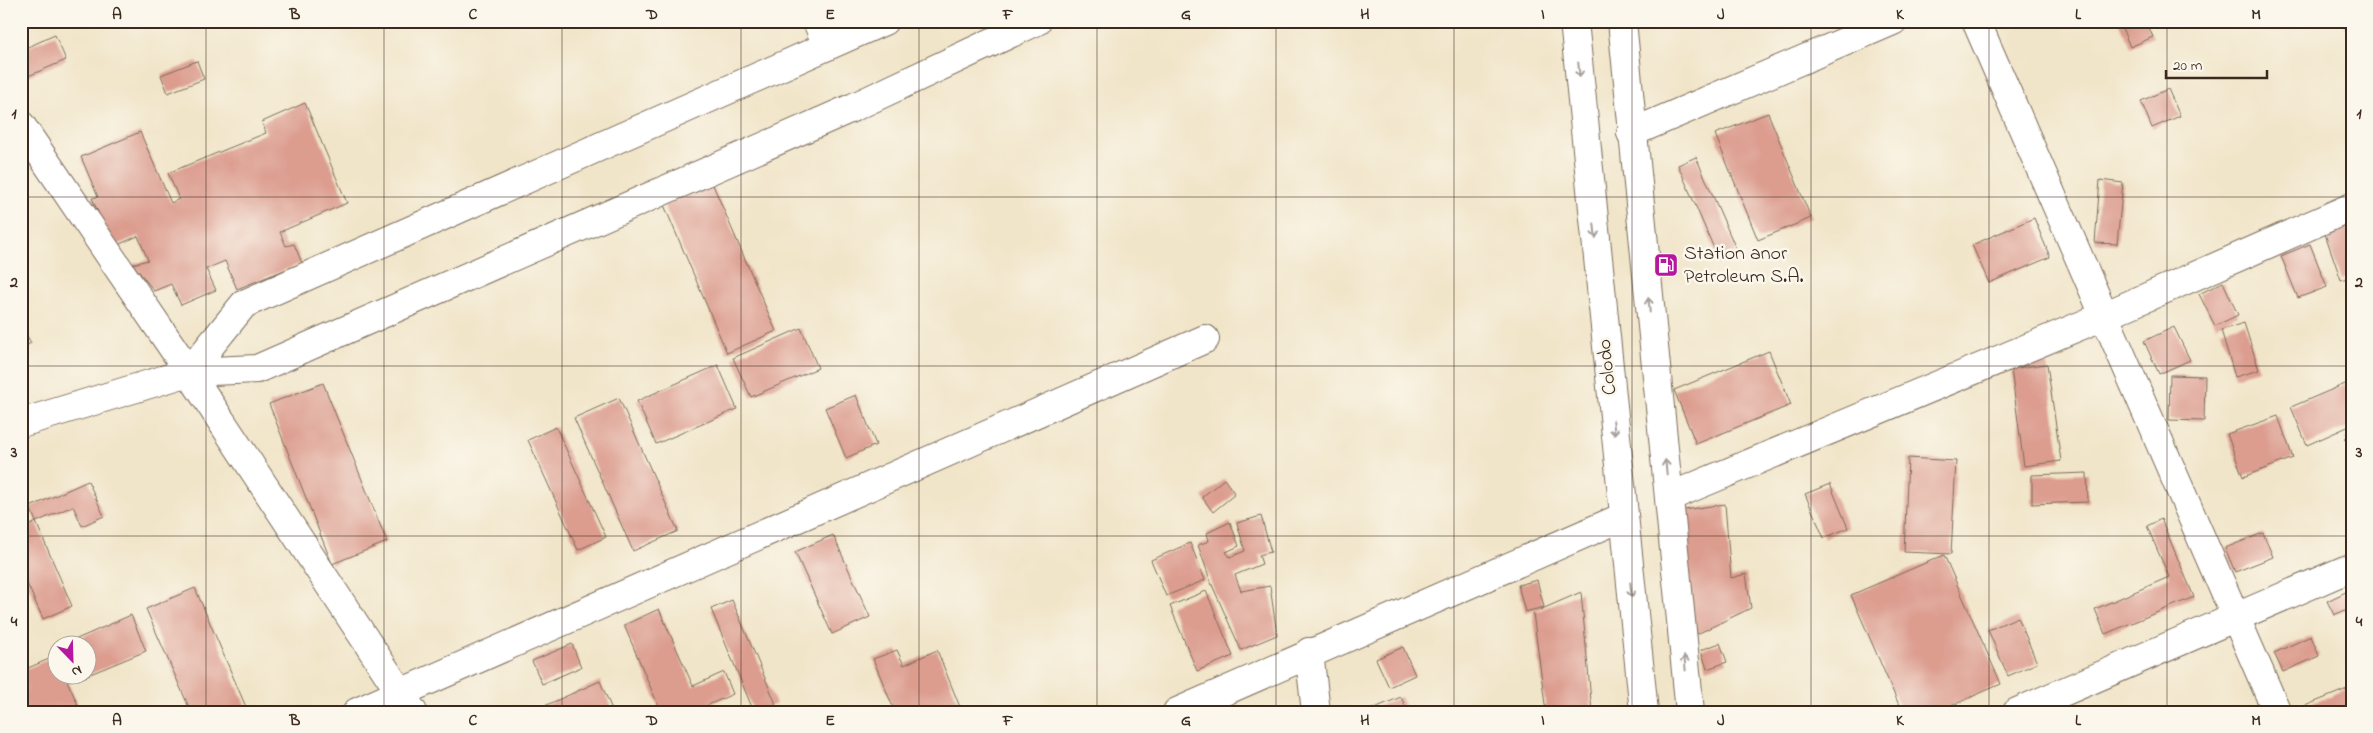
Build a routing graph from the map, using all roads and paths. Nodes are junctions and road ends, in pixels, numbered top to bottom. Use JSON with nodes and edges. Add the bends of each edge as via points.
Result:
{"nodes":[{"id":1,"x":817,"y":21,"type":"edge"},
{"id":2,"x":884,"y":21,"type":"edge"},
{"id":3,"x":1037,"y":21,"type":"edge"},
{"id":4,"x":1574,"y":21,"type":"edge"},
{"id":5,"x":1622,"y":21,"type":"edge"},
{"id":6,"x":1893,"y":21,"type":"edge"},
{"id":7,"x":1976,"y":21,"type":"edge"},
{"id":8,"x":827,"y":46,"type":"junction"},
{"id":9,"x":21,"y":124,"type":"edge"},
{"id":10,"x":1631,"y":133,"type":"junction"},
{"id":11,"x":2352,"y":206,"type":"edge"},
{"id":12,"x":2104,"y":316,"type":"junction"},
{"id":13,"x":1205,"y":339,"type":"dead end"},
{"id":14,"x":189,"y":372,"type":"junction"},
{"id":15,"x":21,"y":423,"type":"edge"},
{"id":16,"x":1669,"y":497,"type":"junction"},
{"id":17,"x":1622,"y":516,"type":"junction"},
{"id":18,"x":2352,"y":567,"type":"edge"},
{"id":19,"x":2237,"y":618,"type":"junction"},
{"id":20,"x":1309,"y":652,"type":"junction"},
{"id":21,"x":406,"y":702,"type":"edge"},
{"id":22,"x":357,"y":712,"type":"edge"},
{"id":23,"x":1177,"y":712,"type":"edge"},
{"id":24,"x":1316,"y":712,"type":"edge"},
{"id":25,"x":1644,"y":712,"type":"edge"},
{"id":26,"x":1690,"y":712,"type":"edge"},
{"id":27,"x":2017,"y":712,"type":"edge"},
{"id":28,"x":2277,"y":712,"type":"edge"}],
"edges":[{"from":1,"to":8,"type":"street"},
{"from":2,"to":8,"type":"street"},
{"from":3,"to":14,"type":"street","via":[[854,107],[257,369]]},
{"from":4,"to":17,"type":"street","name":"Colodo","one_way":true},
{"from":5,"to":10,"type":"street"},
{"from":6,"to":10,"type":"street"},
{"from":7,"to":12,"type":"street"},
{"from":8,"to":14,"type":"street","via":[[244,304]]},
{"from":9,"to":14,"type":"street"},
{"from":16,"to":10,"type":"street","one_way":true},
{"from":11,"to":12,"type":"street"},
{"from":12,"to":16,"type":"street"},
{"from":12,"to":19,"type":"street"},
{"from":13,"to":21,"type":"street"},
{"from":14,"to":15,"type":"street"},
{"from":14,"to":21,"type":"street"},
{"from":26,"to":16,"type":"street","one_way":true},
{"from":17,"to":20,"type":"street"},
{"from":17,"to":25,"type":"street","name":"Colodo","one_way":true},
{"from":18,"to":19,"type":"street"},
{"from":19,"to":27,"type":"street"},
{"from":19,"to":28,"type":"street"},
{"from":20,"to":23,"type":"street"},
{"from":20,"to":24,"type":"street"},
{"from":21,"to":22,"type":"street"}]}
